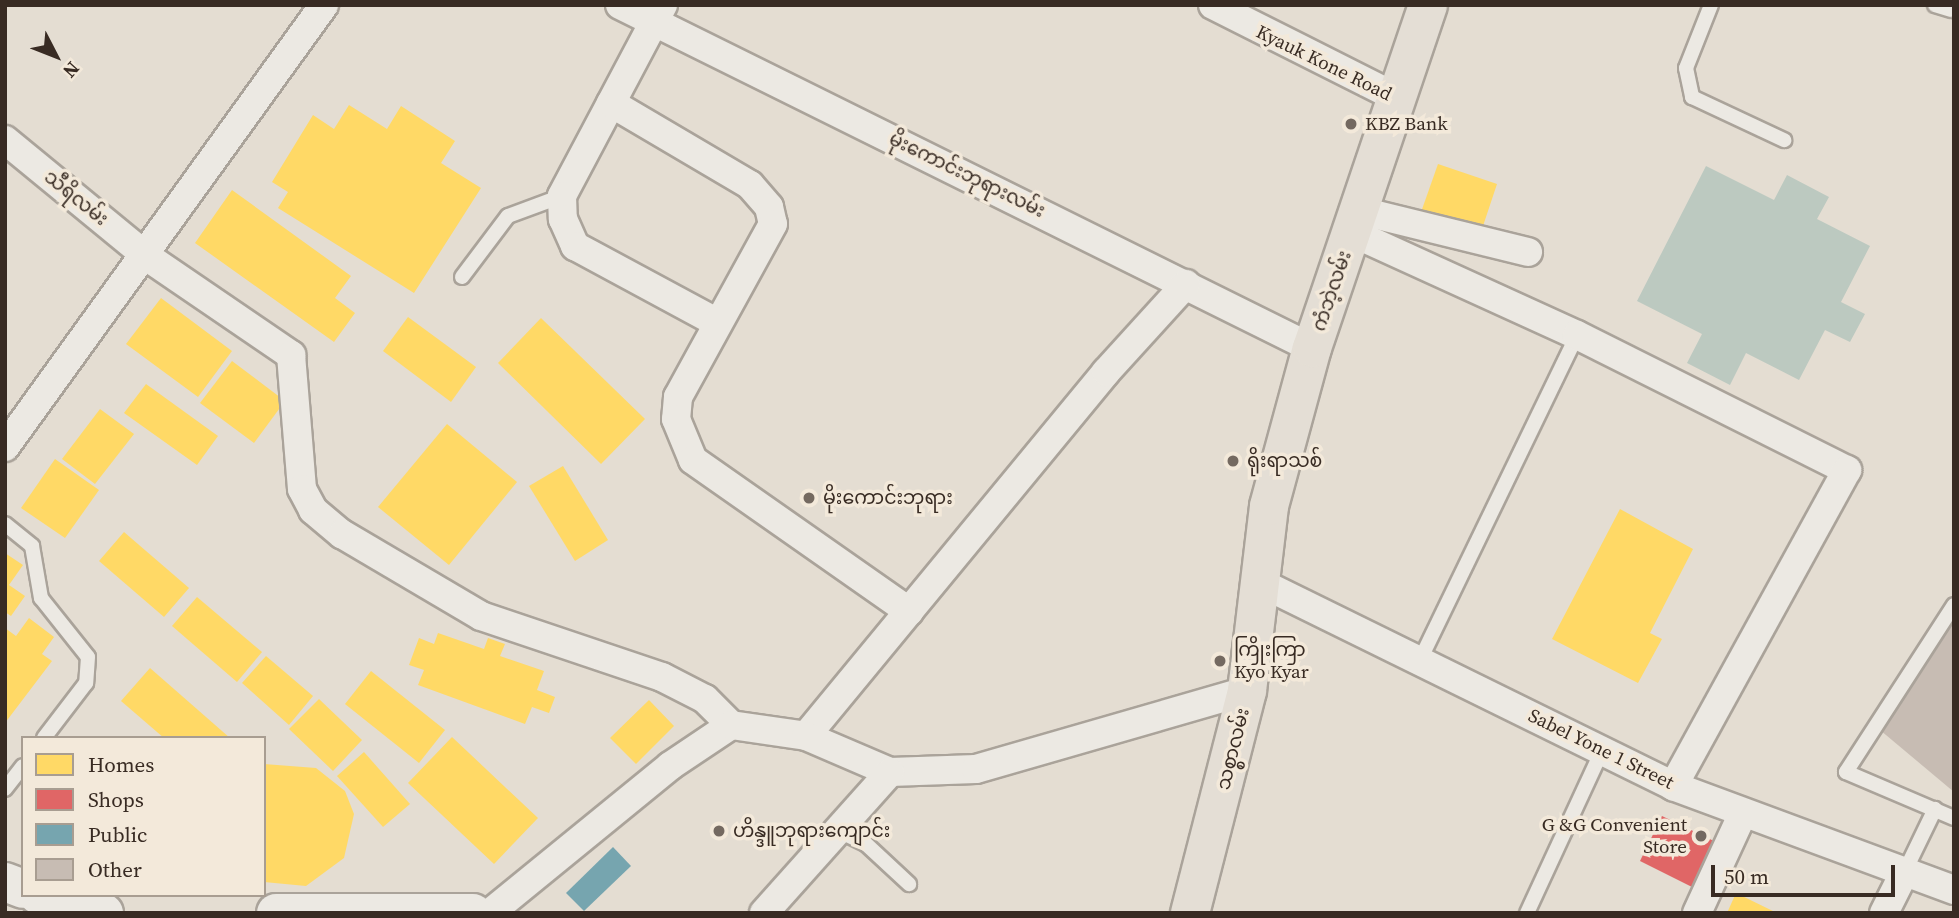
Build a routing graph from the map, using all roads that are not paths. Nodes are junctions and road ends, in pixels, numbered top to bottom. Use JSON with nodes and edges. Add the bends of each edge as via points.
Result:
{"nodes":[{"id":1,"x":324,"y":5,"type":"edge"},
{"id":2,"x":620,"y":5,"type":"edge"},
{"id":3,"x":1213,"y":5,"type":"edge"},
{"id":4,"x":1428,"y":5,"type":"edge"},
{"id":5,"x":1711,"y":5,"type":"edge"},
{"id":6,"x":1935,"y":5,"type":"edge"},
{"id":7,"x":1951,"y":10,"type":"dead end"},
{"id":8,"x":659,"y":13,"type":"edge"},
{"id":9,"x":1400,"y":99,"type":"junction"},
{"id":10,"x":611,"y":103,"type":"junction"},
{"id":11,"x":1784,"y":139,"type":"dead end"},
{"id":12,"x":5,"y":140,"type":"edge"},
{"id":13,"x":562,"y":195,"type":"junction"},
{"id":14,"x":1357,"y":222,"type":"junction"},
{"id":15,"x":1528,"y":252,"type":"dead end"},
{"id":16,"x":146,"y":256,"type":"junction"},
{"id":17,"x":462,"y":277,"type":"dead end"},
{"id":18,"x":1186,"y":284,"type":"junction"},
{"id":19,"x":718,"y":323,"type":"junction"},
{"id":20,"x":1577,"y":335,"type":"junction"},
{"id":21,"x":1312,"y":348,"type":"junction"},
{"id":22,"x":5,"y":447,"type":"edge"},
{"id":23,"x":5,"y":524,"type":"edge"},
{"id":24,"x":1259,"y":582,"type":"junction"},
{"id":25,"x":1954,"y":605,"type":"edge"},
{"id":26,"x":909,"y":611,"type":"junction"},
{"id":27,"x":1420,"y":658,"type":"junction"},
{"id":28,"x":1247,"y":691,"type":"junction"},
{"id":29,"x":731,"y":725,"type":"junction"},
{"id":30,"x":46,"y":736,"type":"edge"},
{"id":31,"x":806,"y":736,"type":"junction"},
{"id":32,"x":1602,"y":751,"type":"junction"},
{"id":33,"x":21,"y":769,"type":"edge"},
{"id":34,"x":890,"y":772,"type":"junction"},
{"id":35,"x":1673,"y":786,"type":"junction"},
{"id":36,"x":5,"y":789,"type":"edge"},
{"id":37,"x":1935,"y":809,"type":"junction"},
{"id":38,"x":1743,"y":813,"type":"junction"},
{"id":39,"x":1954,"y":818,"type":"edge"},
{"id":40,"x":841,"y":832,"type":"junction"},
{"id":41,"x":1905,"y":871,"type":"junction"},
{"id":42,"x":909,"y":884,"type":"dead end"},
{"id":43,"x":1954,"y":890,"type":"edge"},
{"id":44,"x":44,"y":897,"type":"edge"},
{"id":45,"x":85,"y":912,"type":"edge"},
{"id":46,"x":276,"y":913,"type":"edge"},
{"id":47,"x":473,"y":913,"type":"edge"},
{"id":48,"x":490,"y":913,"type":"edge"},
{"id":49,"x":764,"y":913,"type":"edge"},
{"id":50,"x":1190,"y":913,"type":"edge"},
{"id":51,"x":1527,"y":913,"type":"edge"},
{"id":52,"x":1697,"y":913,"type":"edge"},
{"id":53,"x":1884,"y":913,"type":"edge"}],
"edges":[{"from":1,"to":16,"type":"street"},
{"from":2,"to":8,"type":"street","name":"မိုးကောင်းဘုရားလမ်း"},
{"from":3,"to":9,"type":"street","name":"Kyauk Kone Road"},
{"from":4,"to":9,"type":"main road","name":"ကံဘဲ့လမ်း"},
{"from":5,"to":11,"type":"lane","via":[[1686,68],[1692,97]]},
{"from":6,"to":7,"type":"lane"},
{"from":8,"to":10,"type":"street"},
{"from":8,"to":18,"type":"street","name":"မိုးကောင်းဘုရားလမ်း"},
{"from":9,"to":14,"type":"main road","name":"ကံဘဲ့လမ်း"},
{"from":10,"to":13,"type":"street"},
{"from":10,"to":19,"type":"street","via":[[750,185],[769,207],[774,224]]},
{"from":12,"to":16,"type":"street","name":"သီရိလမ်း"},
{"from":13,"to":17,"type":"lane","via":[[508,216]]},
{"from":13,"to":19,"type":"street","via":[[565,232],[575,246]]},
{"from":14,"to":15,"type":"street"},
{"from":14,"to":20,"type":"street"},
{"from":14,"to":21,"type":"main road","name":"ကံဘဲ့လမ်း"},
{"from":16,"to":22,"type":"street"},
{"from":16,"to":29,"type":"street","name":"သီရိလမ်း","via":[[291,355],[302,489],[313,510],[342,534],[481,616],[662,677],[705,699]]},
{"from":18,"to":21,"type":"street","name":"မိုးကောင်းဘုရားလမ်း"},
{"from":18,"to":26,"type":"street"},
{"from":19,"to":26,"type":"street","via":[[678,397],[676,419],[693,460]]},
{"from":20,"to":27,"type":"lane"},
{"from":20,"to":35,"type":"street","via":[[1847,470]]},
{"from":21,"to":24,"type":"main road","name":"ကံဘဲ့လမ်း","via":[[1269,506]]},
{"from":23,"to":30,"type":"lane","via":[[32,546],[41,598],[88,657],[86,682]]},
{"from":24,"to":27,"type":"street","name":"Sabel Yone 1 Street"},
{"from":24,"to":28,"type":"main road","name":"သစ္စာလမ်း"},
{"from":25,"to":37,"type":"lane","via":[[1846,772]]},
{"from":26,"to":31,"type":"street"},
{"from":27,"to":32,"type":"street","name":"Sabel Yone 1 Street"},
{"from":28,"to":34,"type":"street","via":[[976,769]]},
{"from":28,"to":50,"type":"main road","name":"သစ္စာလမ်း"},
{"from":29,"to":31,"type":"street"},
{"from":29,"to":48,"type":"street","via":[[670,766]]},
{"from":31,"to":34,"type":"street"},
{"from":32,"to":35,"type":"street","name":"Sabel Yone 1 Street"},
{"from":32,"to":51,"type":"lane"},
{"from":33,"to":36,"type":"lane"},
{"from":34,"to":40,"type":"street"},
{"from":35,"to":38,"type":"street","name":"Sabel Yone 1 Street"},
{"from":37,"to":39,"type":"lane"},
{"from":37,"to":41,"type":"lane"},
{"from":38,"to":41,"type":"street","name":"Sabel Yone 1 Street"},
{"from":38,"to":52,"type":"street"},
{"from":40,"to":42,"type":"lane","via":[[866,844]]},
{"from":40,"to":49,"type":"street"},
{"from":41,"to":43,"type":"street","name":"Sabel Yone 1 Street"},
{"from":41,"to":53,"type":"street"},
{"from":44,"to":45,"type":"main road"},
{"from":46,"to":47,"type":"main road"}]}
